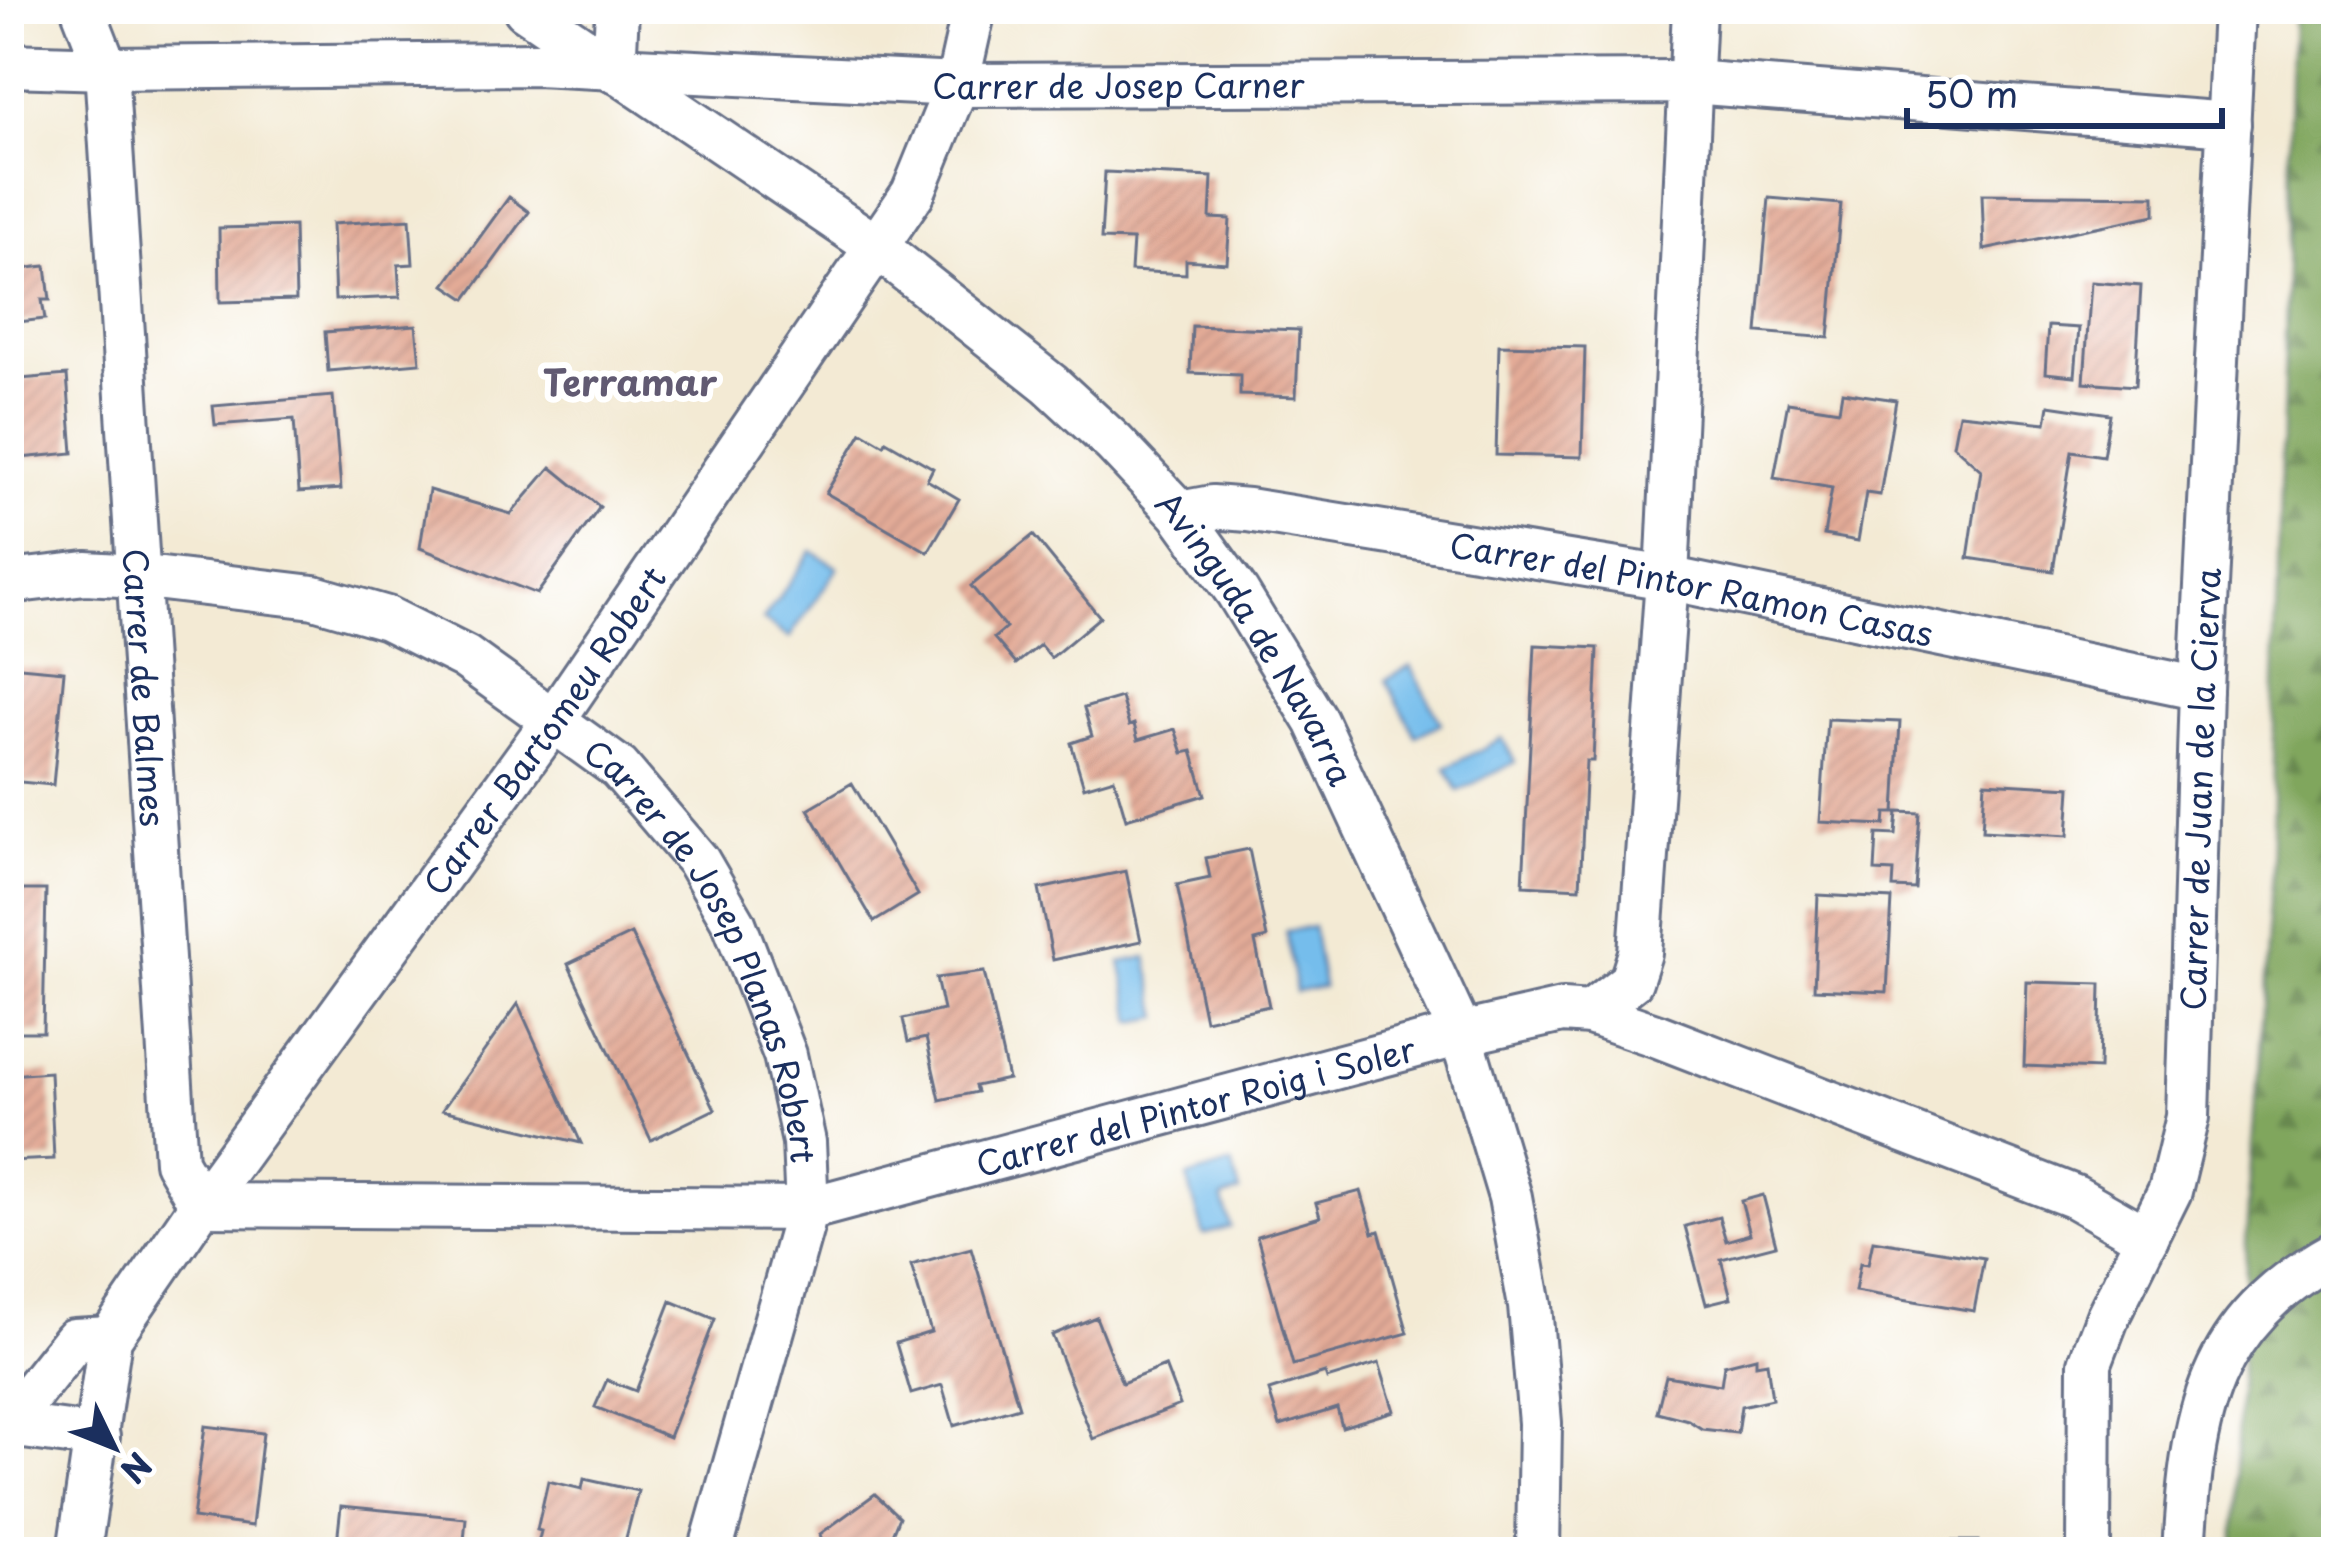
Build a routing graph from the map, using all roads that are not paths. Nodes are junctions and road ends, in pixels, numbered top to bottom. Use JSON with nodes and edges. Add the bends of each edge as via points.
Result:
{"nodes":[{"id":1,"x":83,"y":9,"type":"edge"},
{"id":2,"x":526,"y":9,"type":"edge"},
{"id":3,"x":617,"y":9,"type":"edge"},
{"id":4,"x":974,"y":9,"type":"edge"},
{"id":5,"x":1694,"y":9,"type":"edge"},
{"id":6,"x":2234,"y":9,"type":"edge"},
{"id":7,"x":9,"y":65,"type":"edge"},
{"id":8,"x":106,"y":68,"type":"junction"},
{"id":9,"x":614,"y":71,"type":"junction"},
{"id":10,"x":1691,"y":82,"type":"junction"},
{"id":11,"x":957,"y":85,"type":"junction"},
{"id":12,"x":2228,"y":124,"type":"junction"},
{"id":13,"x":877,"y":248,"type":"junction"},
{"id":14,"x":1180,"y":513,"type":"junction"},
{"id":15,"x":137,"y":575,"type":"junction"},
{"id":16,"x":1667,"y":578,"type":"junction"},
{"id":17,"x":9,"y":582,"type":"edge"},
{"id":18,"x":2200,"y":689,"type":"junction"},
{"id":19,"x":555,"y":718,"type":"junction"},
{"id":20,"x":1589,"y":1013,"type":"junction"},
{"id":21,"x":1461,"y":1034,"type":"junction"},
{"id":22,"x":201,"y":1205,"type":"junction"},
{"id":23,"x":807,"y":1209,"type":"junction"},
{"id":24,"x":2147,"y":1238,"type":"junction"},
{"id":25,"x":2328,"y":1256,"type":"edge"},
{"id":26,"x":110,"y":1338,"type":"junction"},
{"id":27,"x":9,"y":1423,"type":"edge"},
{"id":28,"x":98,"y":1437,"type":"junction"},
{"id":29,"x":79,"y":1552,"type":"edge"},
{"id":30,"x":710,"y":1552,"type":"edge"},
{"id":31,"x":1538,"y":1552,"type":"edge"},
{"id":32,"x":2089,"y":1552,"type":"edge"},
{"id":33,"x":2184,"y":1552,"type":"edge"}],
"edges":[{"from":1,"to":8,"type":"street","name":"Carrer de Balmes"},
{"from":2,"to":9,"type":"street","name":"Avinguda de Navarra"},
{"from":3,"to":9,"type":"street"},
{"from":4,"to":11,"type":"street","name":"Carrer Bartomeu Robert"},
{"from":5,"to":10,"type":"street"},
{"from":6,"to":12,"type":"street","name":"Carrer de Juan de la Cierva"},
{"from":7,"to":8,"type":"street","name":"Carrer de Josep Carner"},
{"from":8,"to":9,"type":"street","name":"Carrer de Josep Carner","via":[[536,64]]},
{"from":8,"to":15,"type":"street","name":"Carrer de Balmes"},
{"from":9,"to":11,"type":"street","name":"Carrer de Josep Carner"},
{"from":9,"to":13,"type":"street","name":"Avinguda de Navarra"},
{"from":10,"to":11,"type":"street","name":"Carrer de Josep Carner"},
{"from":10,"to":12,"type":"street","name":"Carrer de Josep Carner"},
{"from":10,"to":16,"type":"street"},
{"from":11,"to":13,"type":"street","name":"Carrer Bartomeu Robert","via":[[913,193]]},
{"from":12,"to":18,"type":"street","name":"Carrer de Juan de la Cierva"},
{"from":13,"to":14,"type":"street","name":"Avinguda de Navarra","via":[[1050,384]]},
{"from":13,"to":19,"type":"street","name":"Carrer Bartomeu Robert"},
{"from":14,"to":16,"type":"street","name":"Carrer del Pintor Ramon Casas","via":[[1248,510]]},
{"from":14,"to":21,"type":"street","name":"Avinguda de Navarra","via":[[1316,721]]},
{"from":15,"to":17,"type":"street","name":"Carrer de Josep Planas Robert"},
{"from":15,"to":19,"type":"street","name":"Carrer de Josep Planas Robert","via":[[314,597],[387,619],[465,657]]},
{"from":15,"to":22,"type":"street","name":"Carrer de Balmes","via":[[176,1162]]},
{"from":16,"to":18,"type":"street","name":"Carrer del Pintor Ramon Casas"},
{"from":16,"to":20,"type":"street","via":[[1640,953],[1631,981]]},
{"from":18,"to":24,"type":"street","name":"Carrer de Juan de la Cierva","via":[[2188,1117],[2170,1191]]},
{"from":19,"to":22,"type":"street","name":"Carrer Bartomeu Robert"},
{"from":19,"to":23,"type":"street","name":"Carrer de Josep Planas Robert","via":[[662,814],[734,923],[785,1055],[804,1142]]},
{"from":20,"to":21,"type":"street","name":"Carrer del Pintor Roig i Soler","via":[[1562,1011]]},
{"from":20,"to":24,"type":"street","name":"Carrer del Pintor Roig i Soler","via":[[2074,1197]]},
{"from":21,"to":23,"type":"street","name":"Carrer del Pintor Roig i Soler"},
{"from":21,"to":31,"type":"street","name":"Avinguda de Navarra","via":[[1510,1197],[1530,1306],[1540,1423]]},
{"from":22,"to":23,"type":"street","name":"Carrer del Pintor Roig i Soler"},
{"from":22,"to":26,"type":"street"},
{"from":23,"to":30,"type":"street","name":"Carrer de Josep Planas Robert"},
{"from":24,"to":32,"type":"street","name":"Carrer de Juan de la Cierva","via":[[2090,1363]]},
{"from":25,"to":33,"type":"street","via":[[2254,1309],[2215,1369],[2190,1477]]},
{"from":26,"to":27,"type":"street","via":[[74,1340]]},
{"from":26,"to":28,"type":"street"},
{"from":27,"to":28,"type":"street"},
{"from":28,"to":29,"type":"street"}]}
